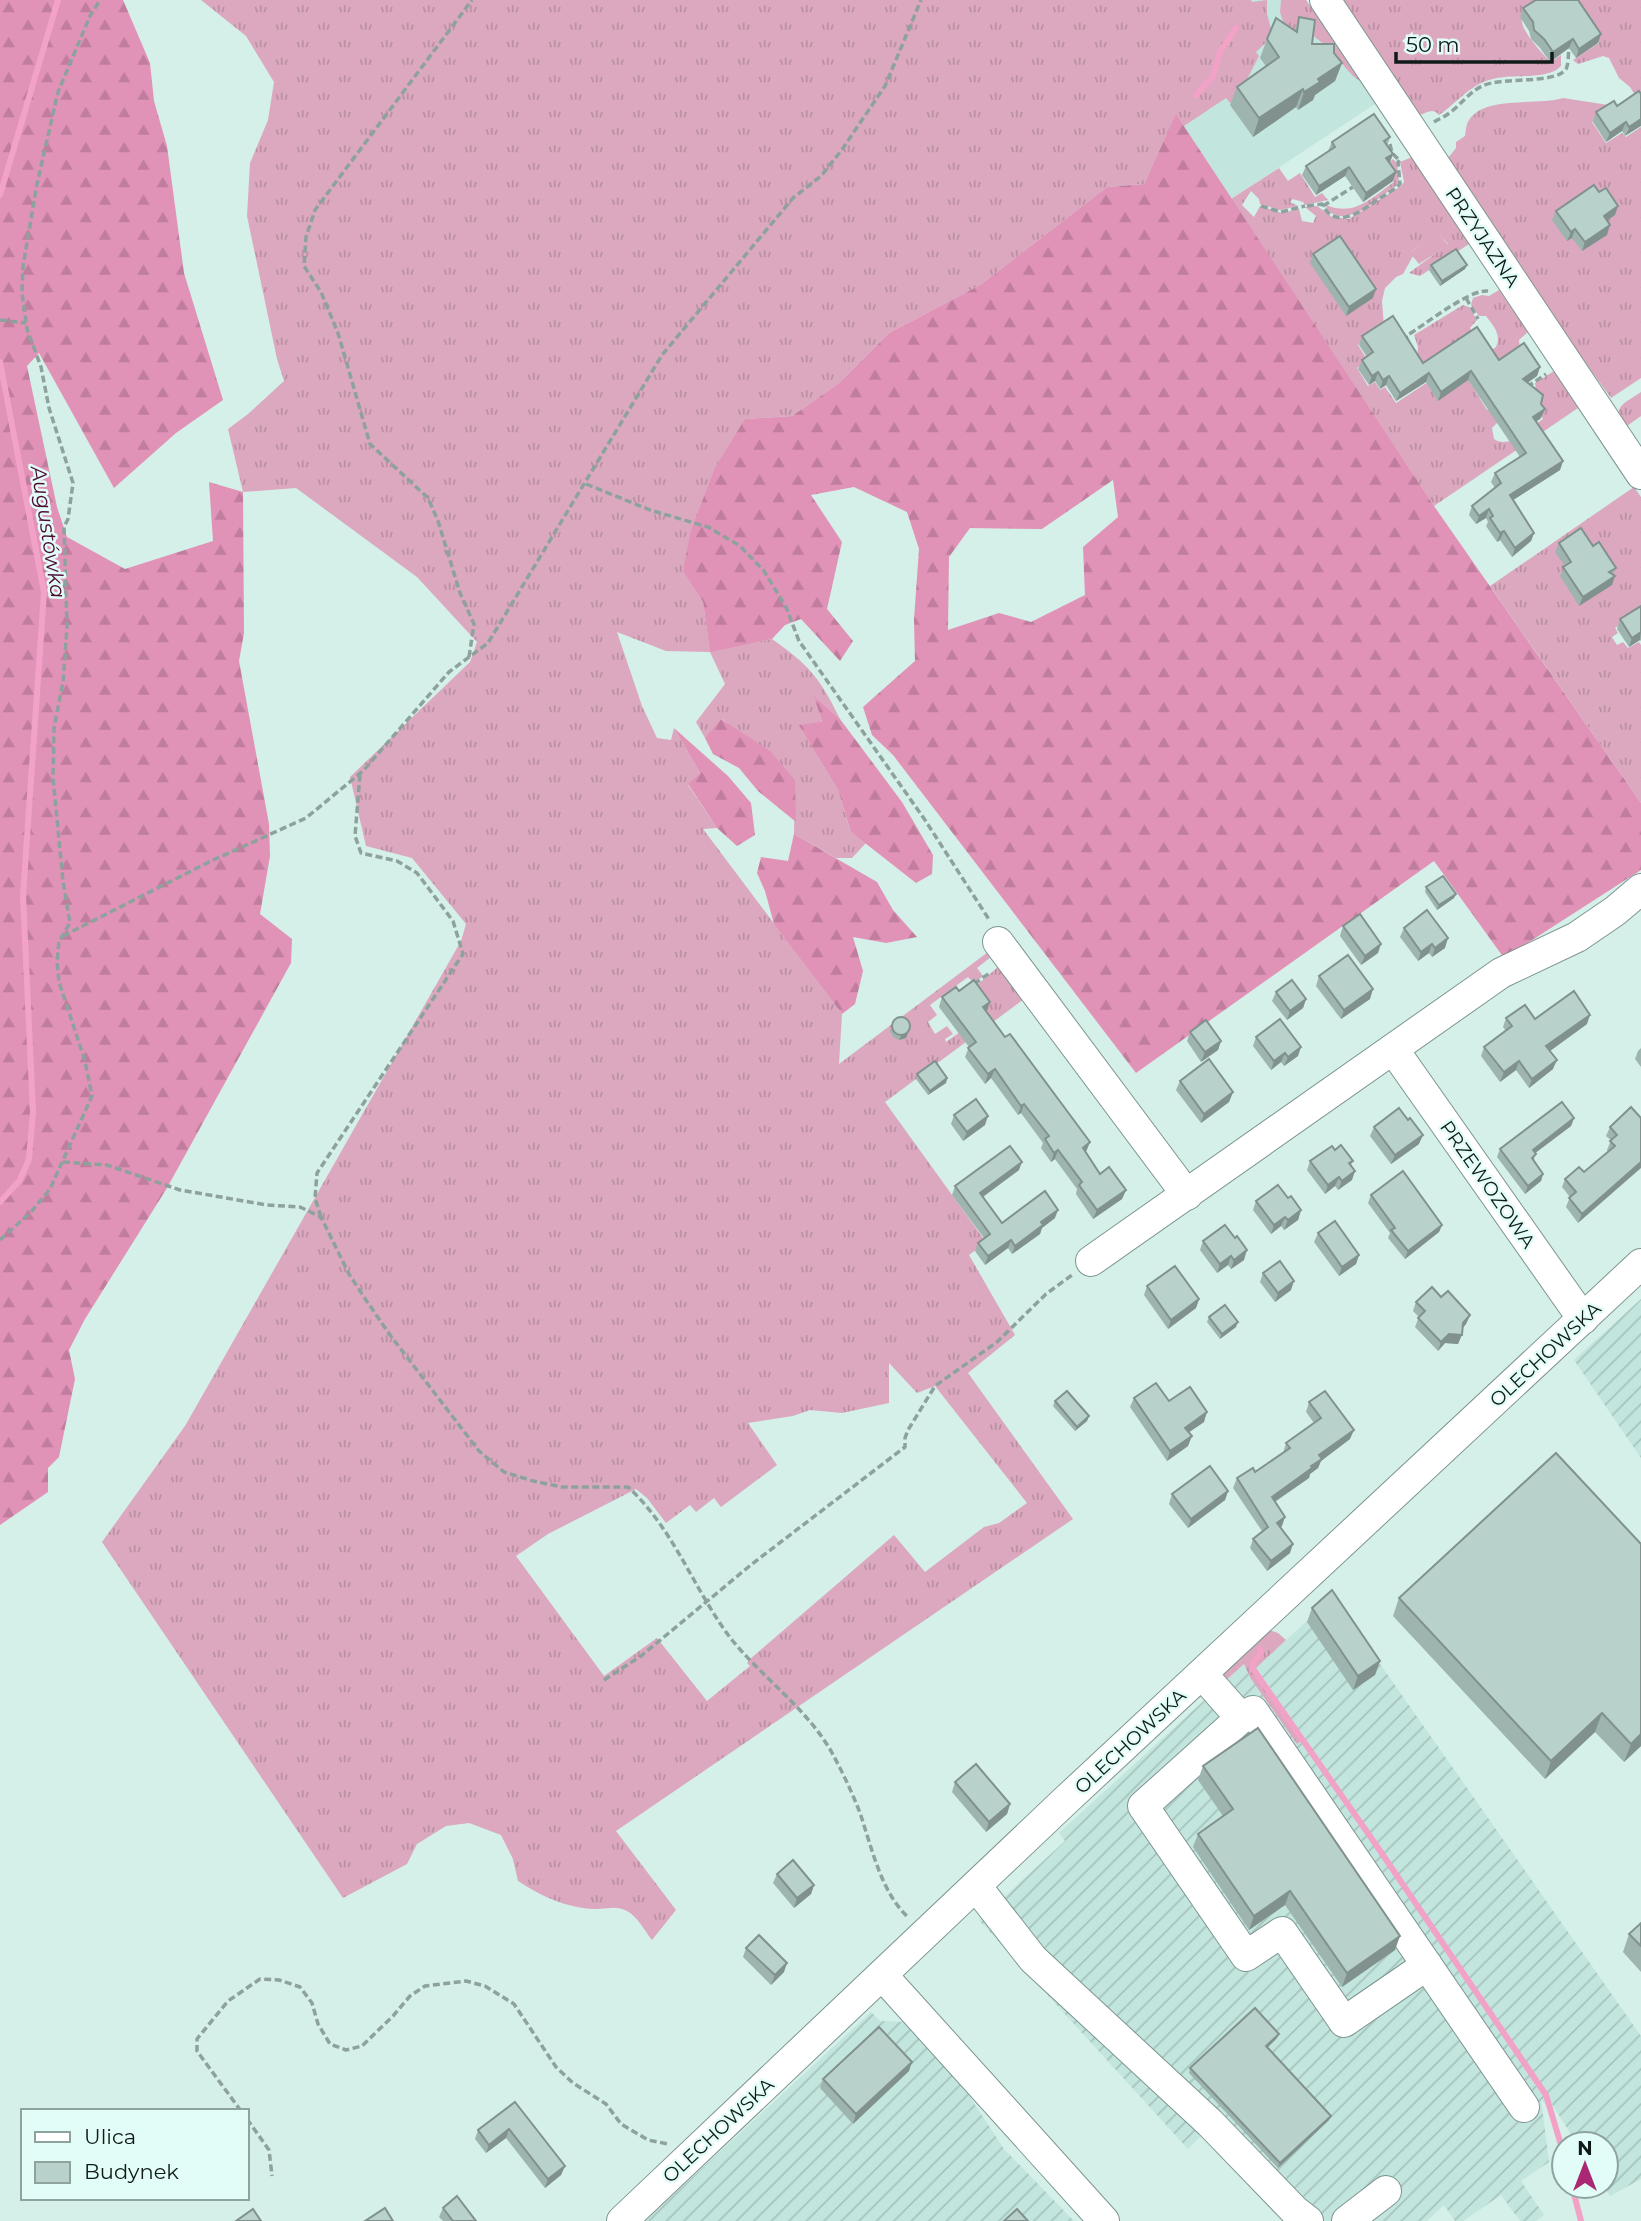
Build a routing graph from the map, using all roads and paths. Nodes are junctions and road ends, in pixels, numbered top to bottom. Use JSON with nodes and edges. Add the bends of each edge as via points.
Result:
{"nodes":[{"id":1,"x":100,"y":0,"type":"edge"},
{"id":2,"x":472,"y":0,"type":"edge"},
{"id":3,"x":921,"y":0,"type":"edge"},
{"id":4,"x":1325,"y":0,"type":"edge"},
{"id":5,"x":1569,"y":48,"type":"edge"},
{"id":6,"x":1411,"y":146,"type":"junction"},
{"id":7,"x":1387,"y":160,"type":"edge"},
{"id":8,"x":1353,"y":187,"type":"edge"},
{"id":9,"x":1261,"y":206,"type":"dead end"},
{"id":10,"x":1323,"y":206,"type":"junction"},
{"id":11,"x":1508,"y":275,"type":"junction"},
{"id":12,"x":1466,"y":298,"type":"junction"},
{"id":13,"x":1478,"y":319,"type":"dead end"},
{"id":14,"x":0,"y":320,"type":"edge"},
{"id":15,"x":27,"y":323,"type":"junction"},
{"id":16,"x":1408,"y":348,"type":"edge"},
{"id":17,"x":1565,"y":360,"type":"junction"},
{"id":18,"x":1520,"y":392,"type":"edge"},
{"id":19,"x":1641,"y":474,"type":"edge"},
{"id":20,"x":585,"y":483,"type":"junction"},
{"id":21,"x":469,"y":657,"type":"junction"},
{"id":22,"x":361,"y":772,"type":"junction"},
{"id":23,"x":1641,"y":889,"type":"edge"},
{"id":24,"x":63,"y":936,"type":"junction"},
{"id":25,"x":998,"y":942,"type":"joint"},
{"id":26,"x":1393,"y":1049,"type":"junction"},
{"id":27,"x":62,"y":1162,"type":"junction"},
{"id":28,"x":1187,"y":1195,"type":"junction"},
{"id":29,"x":321,"y":1217,"type":"junction"},
{"id":30,"x":0,"y":1240,"type":"edge"},
{"id":31,"x":1091,"y":1261,"type":"joint"},
{"id":32,"x":1641,"y":1264,"type":"edge"},
{"id":33,"x":1583,"y":1319,"type":"junction"},
{"id":34,"x":707,"y":1600,"type":"junction"},
{"id":35,"x":1202,"y":1674,"type":"junction"},
{"id":36,"x":604,"y":1680,"type":"dead end"},
{"id":37,"x":1241,"y":1718,"type":"junction"},
{"id":38,"x":976,"y":1886,"type":"junction"},
{"id":39,"x":927,"y":1932,"type":"junction"},
{"id":40,"x":1427,"y":1965,"type":"junction"},
{"id":41,"x":882,"y":1975,"type":"junction"},
{"id":42,"x":1524,"y":2107,"type":"dead end"},
{"id":43,"x":240,"y":2109,"type":"edge"},
{"id":44,"x":248,"y":2120,"type":"edge"},
{"id":45,"x":698,"y":2150,"type":"junction"},
{"id":46,"x":272,"y":2176,"type":"dead end"},
{"id":47,"x":1386,"y":2191,"type":"dead end"},
{"id":48,"x":640,"y":2215,"type":"edge"},
{"id":49,"x":1104,"y":2221,"type":"edge"},
{"id":50,"x":1308,"y":2221,"type":"edge"},
{"id":51,"x":1348,"y":2221,"type":"edge"}],
"edges":[{"from":1,"to":15,"type":"path","via":[[58,92],[37,184],[23,266]]},
{"from":2,"to":21,"type":"path","via":[[315,209],[303,266],[321,292],[338,333],[370,444],[428,498],[438,521],[474,624]]},
{"from":3,"to":20,"type":"path","via":[[884,86],[841,151],[821,176],[793,198],[662,355]]},
{"from":4,"to":6,"type":"street","name":"PRZYJAZNA"},
{"from":5,"to":6,"type":"path","via":[[1567,68],[1560,74],[1506,79],[1480,87]]},
{"from":6,"to":7,"type":"path"},
{"from":6,"to":10,"type":"path","via":[[1410,156],[1399,160],[1400,184],[1357,213],[1340,218]]},
{"from":6,"to":11,"type":"street","name":"PRZYJAZNA"},
{"from":8,"to":10,"type":"path"},
{"from":9,"to":10,"type":"path","via":[[1281,212]]},
{"from":11,"to":12,"type":"path","via":[[1488,292]]},
{"from":11,"to":17,"type":"street","name":"PRZYJAZNA"},
{"from":12,"to":13,"type":"path"},
{"from":12,"to":16,"type":"path","via":[[1406,336]]},
{"from":14,"to":15,"type":"path"},
{"from":15,"to":24,"type":"path","via":[[73,483],[64,527],[67,627],[54,729],[53,778],[70,923]]},
{"from":17,"to":18,"type":"path"},
{"from":17,"to":19,"type":"street","name":"PRZYJAZNA"},
{"from":20,"to":21,"type":"path","via":[[488,643]]},
{"from":20,"to":25,"type":"path","via":[[650,510],[708,527],[740,546],[764,571],[786,607],[799,641],[988,915]]},
{"from":21,"to":22,"type":"path","via":[[449,672]]},
{"from":22,"to":24,"type":"path","via":[[306,818]]},
{"from":22,"to":29,"type":"path","via":[[355,836],[361,853],[397,861],[417,873],[453,921],[463,954],[317,1174],[315,1198]]},
{"from":23,"to":26,"type":"street","via":[[1577,937],[1501,973]]},
{"from":24,"to":27,"type":"path","via":[[57,962],[59,982],[92,1096]]},
{"from":25,"to":28,"type":"street"},
{"from":26,"to":28,"type":"street"},
{"from":26,"to":33,"type":"street","name":"PRZEWOZOWA"},
{"from":27,"to":29,"type":"path","via":[[107,1166],[180,1191],[300,1207]]},
{"from":27,"to":30,"type":"path","via":[[50,1189]]},
{"from":28,"to":31,"type":"street"},
{"from":29,"to":34,"type":"path","via":[[349,1274],[390,1335],[479,1451],[504,1472],[533,1481],[562,1487],[628,1487],[649,1506]]},
{"from":31,"to":34,"type":"path","via":[[1046,1294],[997,1342],[935,1386],[908,1430],[905,1447]]},
{"from":32,"to":33,"type":"street","name":"OLECHOWSKA"},
{"from":33,"to":35,"type":"street","name":"OLECHOWSKA"},
{"from":34,"to":36,"type":"path","via":[[641,1656]]},
{"from":34,"to":39,"type":"path","via":[[731,1639],[830,1749],[894,1900]]},
{"from":35,"to":37,"type":"street"},
{"from":35,"to":38,"type":"street","name":"OLECHOWSKA"},
{"from":37,"to":40,"type":"street","via":[[1254,1711]]},
{"from":37,"to":40,"type":"street","via":[[1143,1806],[1246,1956],[1282,1932],[1344,2022]]},
{"from":38,"to":39,"type":"street","name":"OLECHOWSKA"},
{"from":38,"to":50,"type":"street","via":[[1033,1959]]},
{"from":39,"to":41,"type":"street","name":"OLECHOWSKA"},
{"from":40,"to":42,"type":"street"},
{"from":41,"to":45,"type":"street","name":"OLECHOWSKA"},
{"from":41,"to":49,"type":"street"},
{"from":43,"to":45,"type":"path","via":[[197,2051],[197,2039],[228,2001],[260,1979],[300,1987],[330,2044],[345,2050],[362,2046],[425,1986],[466,1980],[514,2004],[556,2067],[606,2104],[621,2124],[648,2140]]},
{"from":44,"to":46,"type":"path","via":[[269,2150]]},
{"from":45,"to":48,"type":"street","name":"OLECHOWSKA"},
{"from":47,"to":51,"type":"street"}]}
